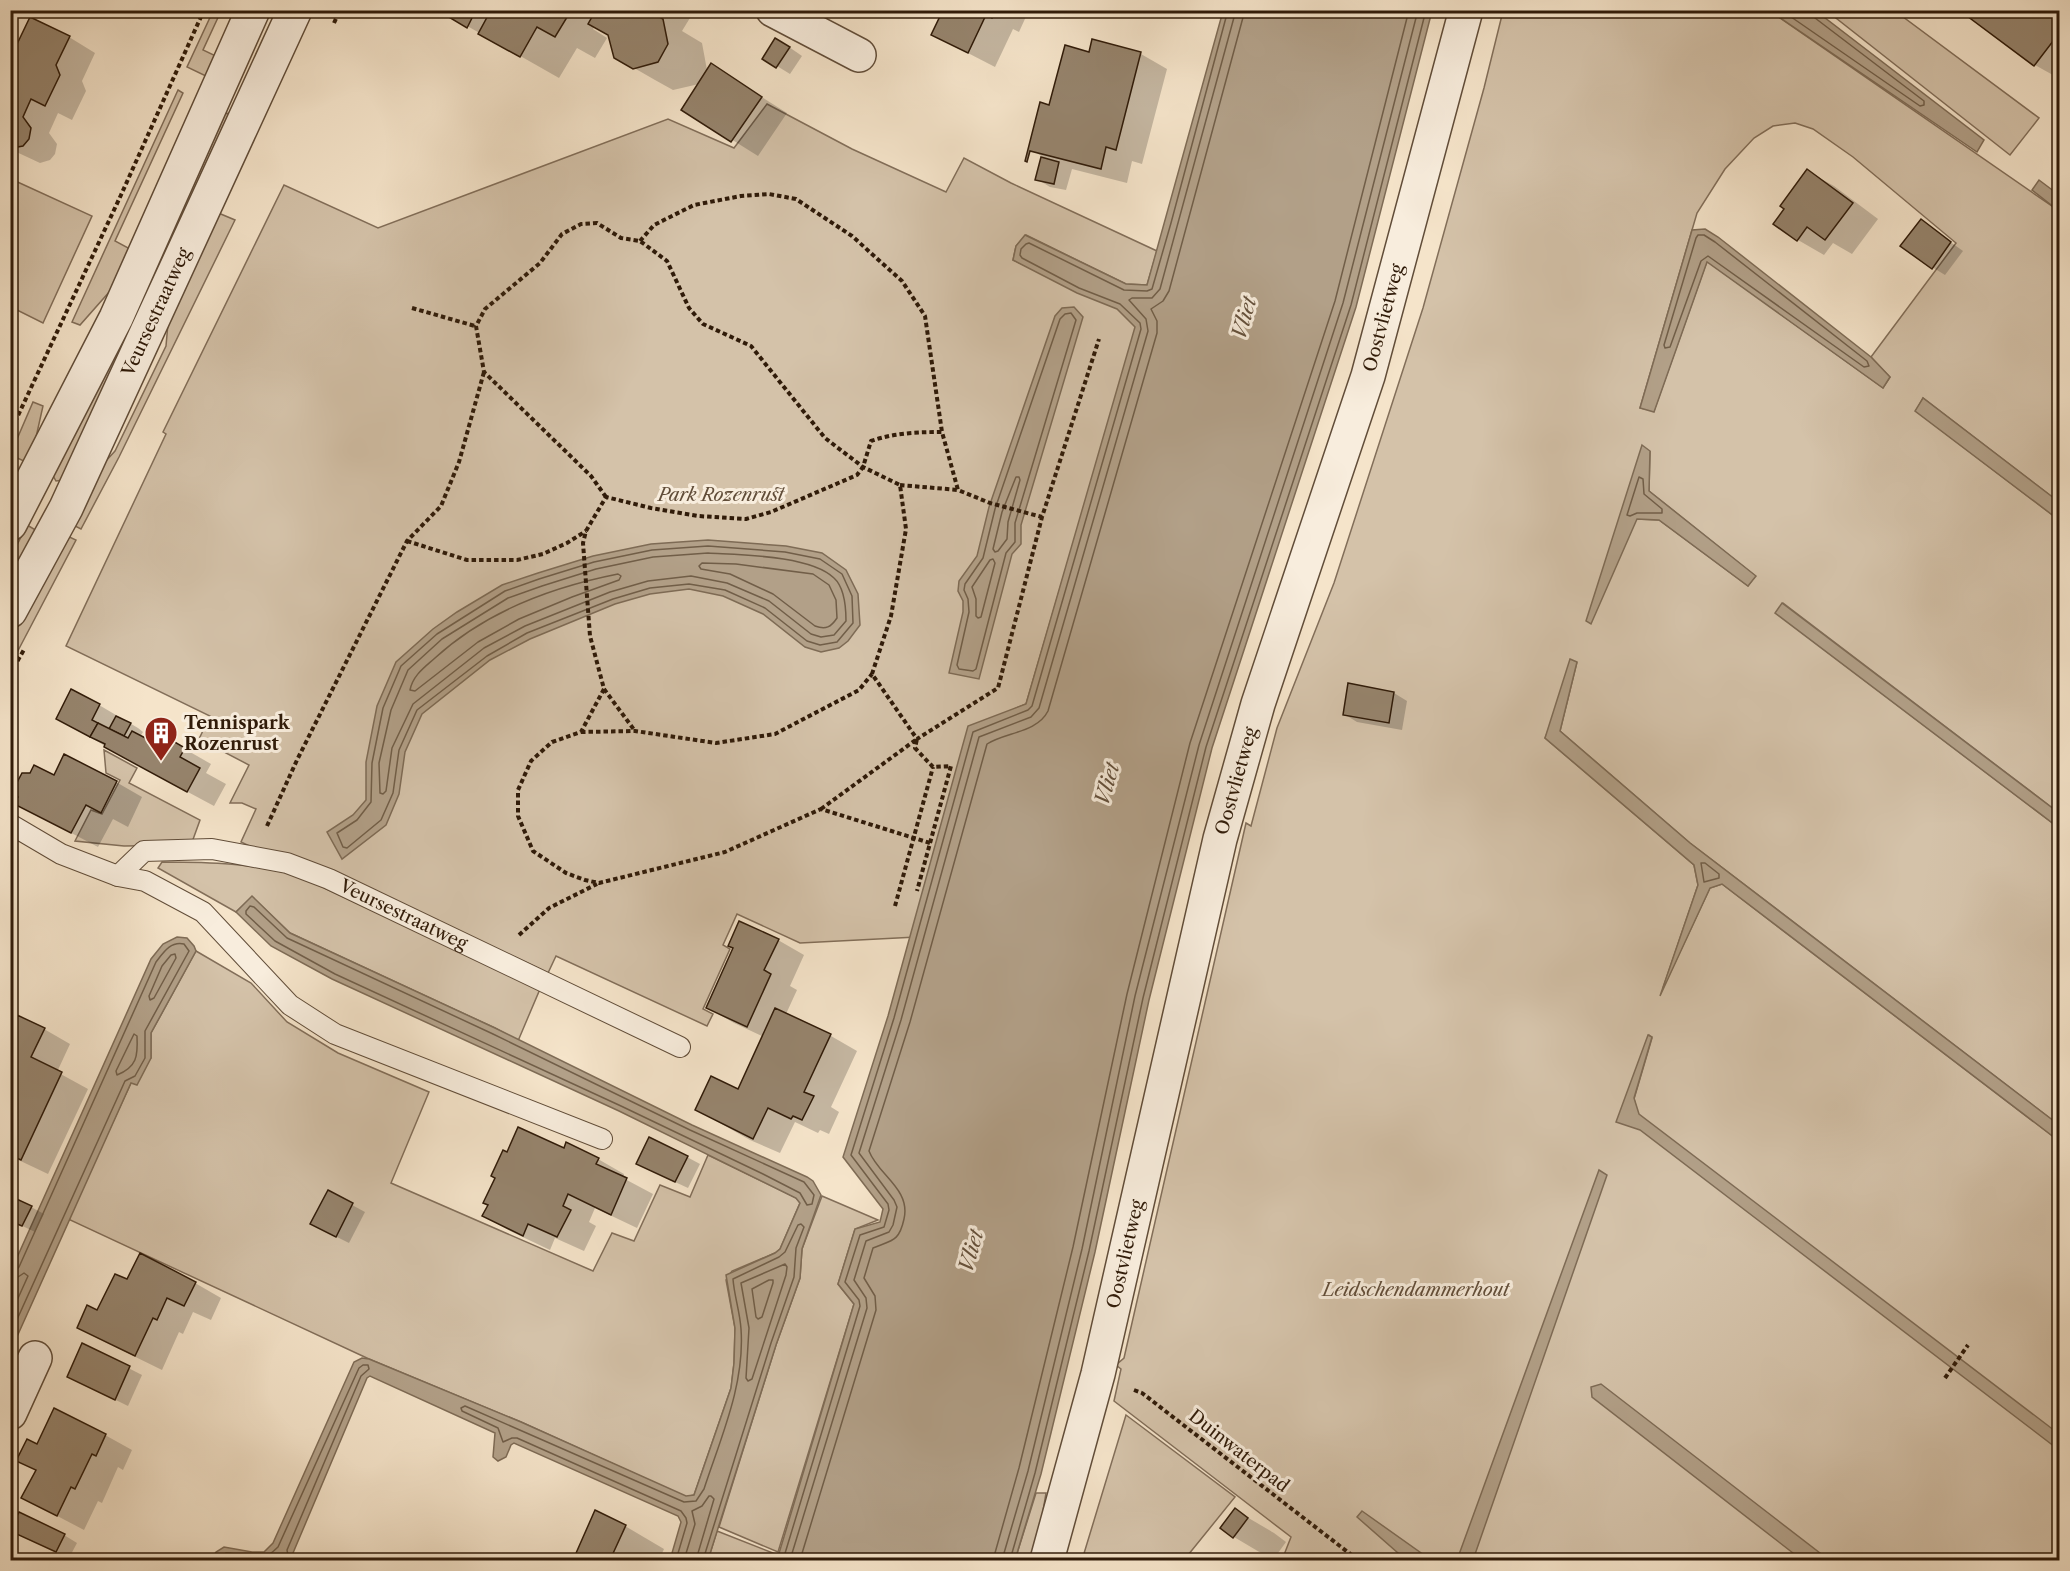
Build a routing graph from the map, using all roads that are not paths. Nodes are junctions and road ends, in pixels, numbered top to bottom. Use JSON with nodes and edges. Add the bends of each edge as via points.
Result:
{"nodes":[{"id":1,"x":253,"y":10,"type":"edge"},
{"id":2,"x":295,"y":10,"type":"edge"},
{"id":3,"x":773,"y":10,"type":"edge"},
{"id":4,"x":1466,"y":10,"type":"edge"},
{"id":5,"x":860,"y":55,"type":"dead end"},
{"id":6,"x":10,"y":524,"type":"edge"},
{"id":7,"x":10,"y":611,"type":"edge"},
{"id":8,"x":10,"y":824,"type":"edge"},
{"id":9,"x":118,"y":876,"type":"junction"},
{"id":10,"x":680,"y":1047,"type":"dead end"},
{"id":11,"x":602,"y":1139,"type":"dead end"},
{"id":12,"x":35,"y":1358,"type":"dead end"},
{"id":13,"x":10,"y":1413,"type":"edge"},
{"id":14,"x":1047,"y":1560,"type":"edge"}],
"edges":[{"from":1,"to":6,"type":"street","name":"Veursestraatweg","via":[[116,318]]},
{"from":2,"to":7,"type":"street","name":"Veursestraatweg","via":[[66,508]]},
{"from":3,"to":5,"type":"street"},
{"from":4,"to":14,"type":"street","name":"Oostvlietweg","via":[[1368,376],[1258,704],[1220,839],[1098,1374]]},
{"from":8,"to":9,"type":"lane","via":[[61,854]]},
{"from":9,"to":10,"type":"lane","name":"Veursestraatweg","via":[[144,851],[212,849],[287,862]]},
{"from":9,"to":11,"type":"lane","via":[[145,881],[202,912],[290,1005],[335,1034]]},
{"from":12,"to":13,"type":"street"}]}
